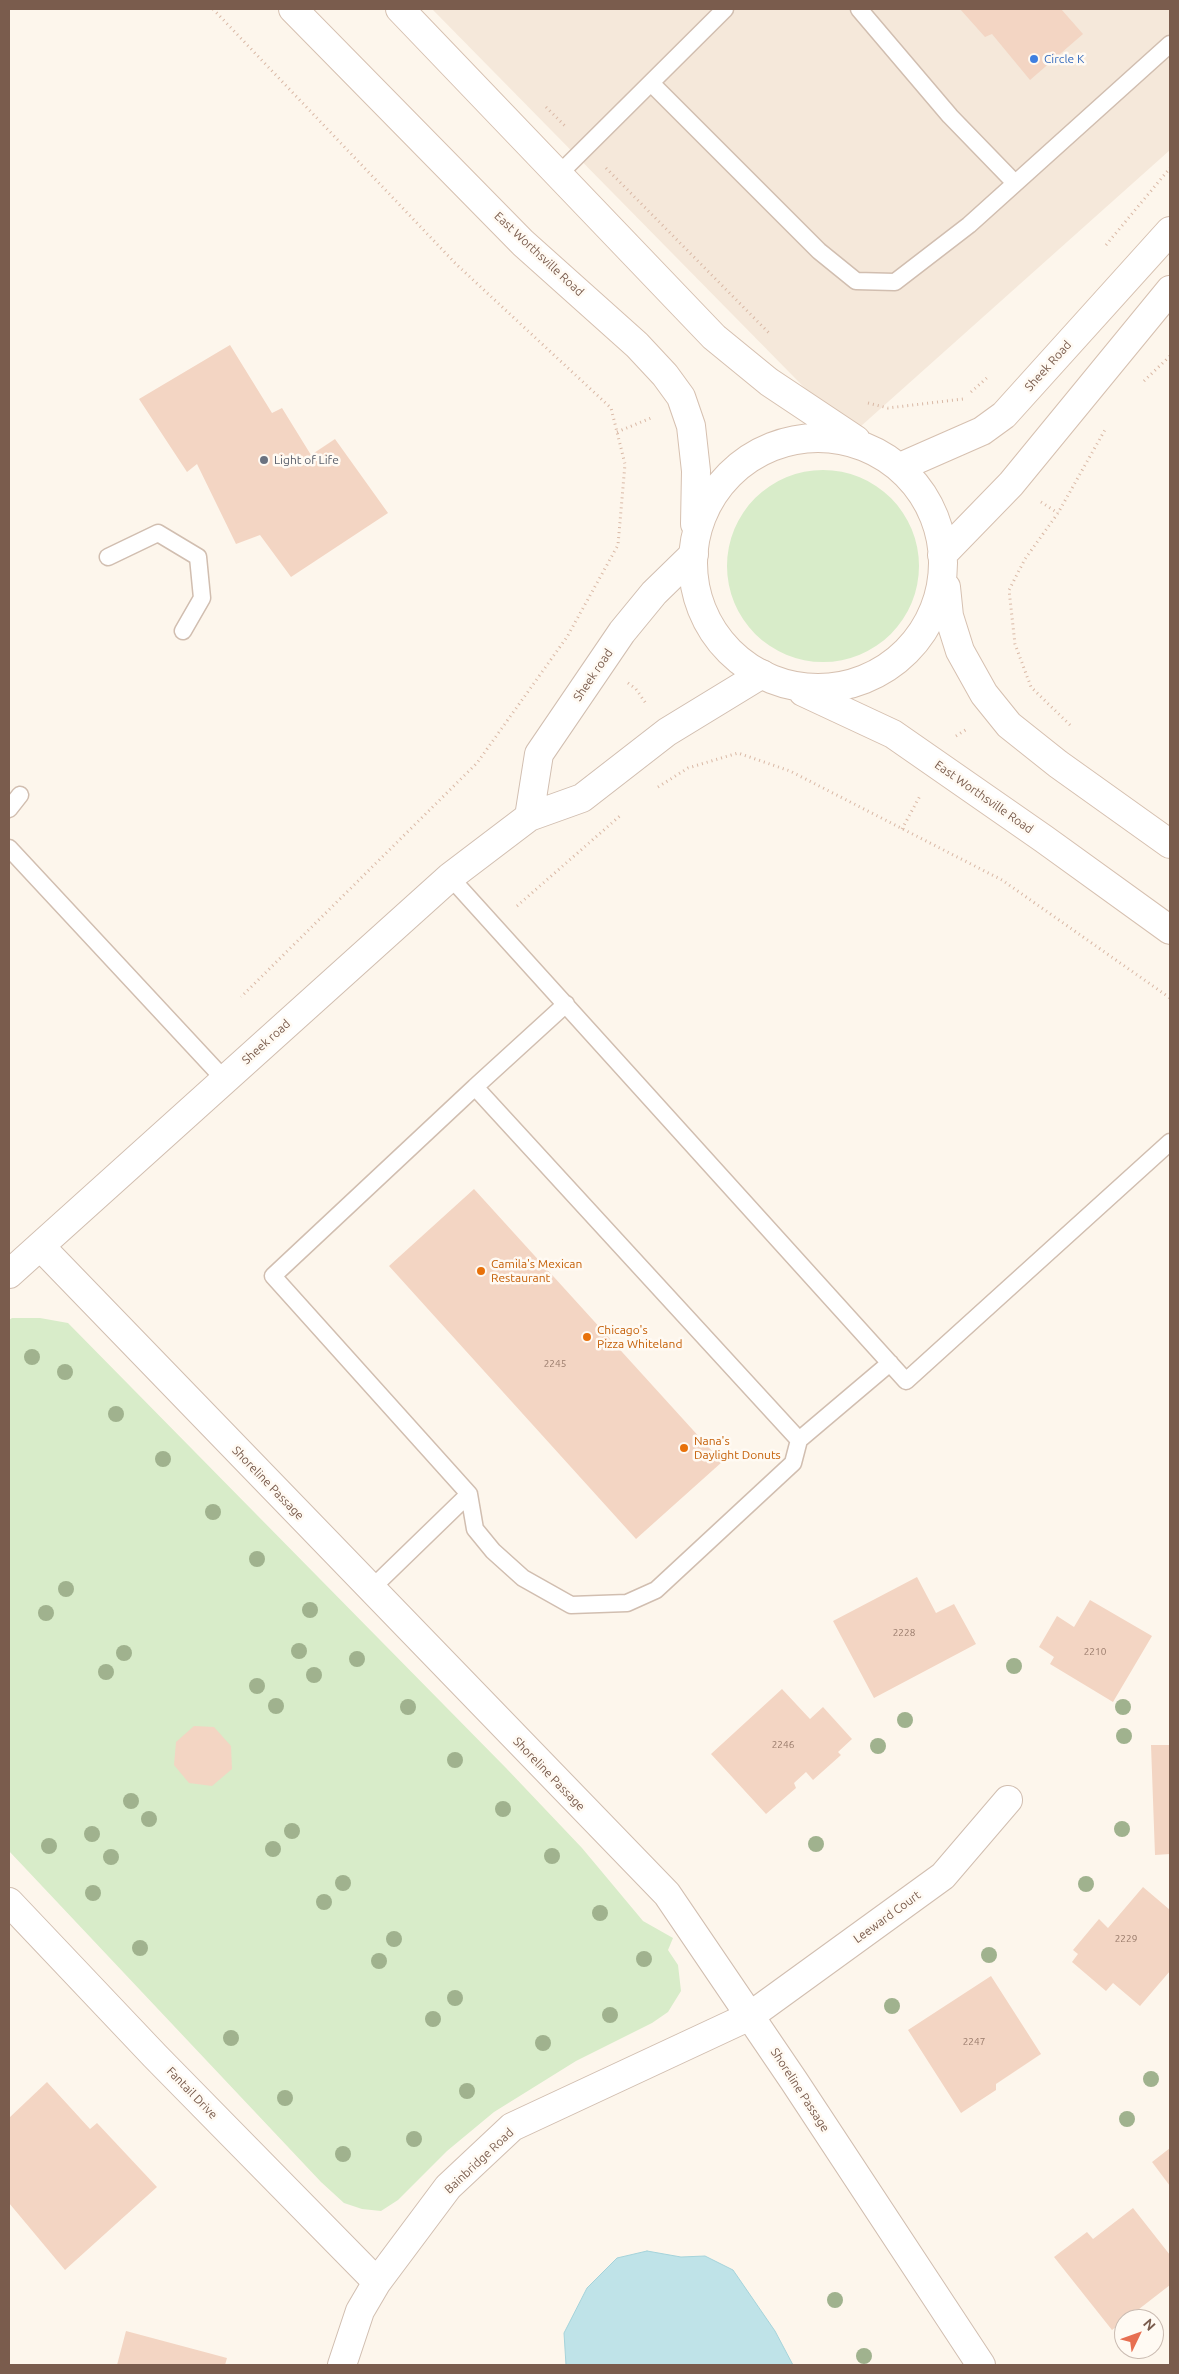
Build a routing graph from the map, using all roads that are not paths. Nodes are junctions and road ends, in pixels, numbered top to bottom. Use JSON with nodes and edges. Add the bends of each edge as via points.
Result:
{"nodes":[{"id":1,"x":293,"y":9,"type":"edge"},
{"id":2,"x":400,"y":9,"type":"edge"},
{"id":3,"x":725,"y":9,"type":"edge"},
{"id":4,"x":858,"y":9,"type":"edge"},
{"id":5,"x":1170,"y":44,"type":"edge"},
{"id":6,"x":651,"y":83,"type":"junction"},
{"id":7,"x":559,"y":174,"type":"junction"},
{"id":8,"x":1015,"y":183,"type":"junction"},
{"id":9,"x":1170,"y":231,"type":"edge"},
{"id":10,"x":1170,"y":290,"type":"edge"},
{"id":11,"x":868,"y":447,"type":"junction"},
{"id":12,"x":900,"y":467,"type":"junction"},
{"id":13,"x":694,"y":547,"type":"junction"},
{"id":14,"x":108,"y":557,"type":"dead end"},
{"id":15,"x":943,"y":563,"type":"junction"},
{"id":16,"x":183,"y":631,"type":"dead end"},
{"id":17,"x":774,"y":680,"type":"junction"},
{"id":18,"x":20,"y":795,"type":"dead end"},
{"id":19,"x":9,"y":809,"type":"edge"},
{"id":20,"x":528,"y":817,"type":"junction"},
{"id":21,"x":1170,"y":844,"type":"edge"},
{"id":22,"x":9,"y":848,"type":"edge"},
{"id":23,"x":450,"y":877,"type":"junction"},
{"id":24,"x":1170,"y":930,"type":"edge"},
{"id":25,"x":566,"y":1004,"type":"junction"},
{"id":26,"x":224,"y":1079,"type":"junction"},
{"id":27,"x":475,"y":1087,"type":"junction"},
{"id":28,"x":1170,"y":1142,"type":"edge"},
{"id":29,"x":40,"y":1246,"type":"junction"},
{"id":30,"x":9,"y":1274,"type":"edge"},
{"id":31,"x":890,"y":1363,"type":"junction"},
{"id":32,"x":799,"y":1440,"type":"junction"},
{"id":33,"x":470,"y":1494,"type":"junction"},
{"id":34,"x":370,"y":1590,"type":"junction"},
{"id":35,"x":1008,"y":1800,"type":"dead end"},
{"id":36,"x":9,"y":1902,"type":"edge"},
{"id":37,"x":750,"y":2016,"type":"junction"},
{"id":38,"x":377,"y":2282,"type":"junction"},
{"id":39,"x":342,"y":2365,"type":"edge"},
{"id":40,"x":980,"y":2365,"type":"edge"}],
"edges":[{"from":1,"to":13,"type":"street","name":"East Worthsville Road","via":[[523,243],[637,345],[665,375],[681,397],[690,426],[696,471]]},
{"from":2,"to":7,"type":"street"},
{"from":3,"to":6,"type":"lane"},
{"from":4,"to":8,"type":"lane","via":[[950,116]]},
{"from":5,"to":8,"type":"lane"},
{"from":6,"to":7,"type":"lane"},
{"from":6,"to":8,"type":"lane","via":[[819,251],[856,281],[896,282],[969,225]]},
{"from":7,"to":11,"type":"street","via":[[714,337],[769,382]]},
{"from":9,"to":12,"type":"street","name":"Sheek Road","via":[[1004,415],[982,431]]},
{"from":10,"to":15,"type":"street"},
{"from":11,"to":12,"type":"street"},
{"from":11,"to":13,"type":"street","via":[[831,438],[794,440],[758,452],[729,474],[707,504]]},
{"from":12,"to":15,"type":"street","via":[[924,495],[940,531]]},
{"from":13,"to":17,"type":"street","name":"East Worthsville Road","via":[[693,577],[703,614],[723,645],[751,670]]},
{"from":13,"to":20,"type":"street","name":"Sheek road","via":[[654,592],[601,662],[539,754]]},
{"from":14,"to":16,"type":"lane","via":[[158,533],[198,557],[202,598]]},
{"from":15,"to":17,"type":"street","via":[[937,607],[919,640],[892,666],[859,683],[822,689]]},
{"from":15,"to":21,"type":"street","via":[[948,616],[960,651],[984,694],[1016,730],[1058,764]]},
{"from":17,"to":20,"type":"street","name":"Sheek road","via":[[667,732],[582,798]]},
{"from":17,"to":24,"type":"street","name":"East Worthsville Road","via":[[822,699],[893,734]]},
{"from":18,"to":19,"type":"lane"},
{"from":20,"to":23,"type":"street","name":"Sheek road"},
{"from":22,"to":26,"type":"lane"},
{"from":23,"to":25,"type":"lane"},
{"from":23,"to":26,"type":"street","name":"Sheek road"},
{"from":25,"to":27,"type":"lane"},
{"from":25,"to":31,"type":"lane"},
{"from":26,"to":29,"type":"street","name":"Sheek road"},
{"from":27,"to":32,"type":"lane"},
{"from":27,"to":33,"type":"lane","via":[[273,1276]]},
{"from":28,"to":31,"type":"lane","via":[[906,1381]]},
{"from":29,"to":30,"type":"street","name":"Sheek road"},
{"from":29,"to":34,"type":"street","name":"Shoreline Passage"},
{"from":31,"to":32,"type":"lane"},
{"from":32,"to":33,"type":"lane","via":[[794,1463],[656,1590],[628,1603],[571,1605],[523,1578],[493,1552],[475,1529]]},
{"from":33,"to":34,"type":"lane"},
{"from":34,"to":37,"type":"street","name":"Shoreline Passage","via":[[667,1894]]},
{"from":35,"to":37,"type":"street","name":"Leeward Court","via":[[943,1876]]},
{"from":36,"to":38,"type":"street","name":"Fantail Drive"},
{"from":37,"to":38,"type":"street","name":"Bainbridge Road","via":[[512,2127],[448,2187]]},
{"from":37,"to":40,"type":"street","name":"Shoreline Passage"},
{"from":38,"to":39,"type":"street","name":"Bainbridge Road","via":[[360,2311]]}]}
